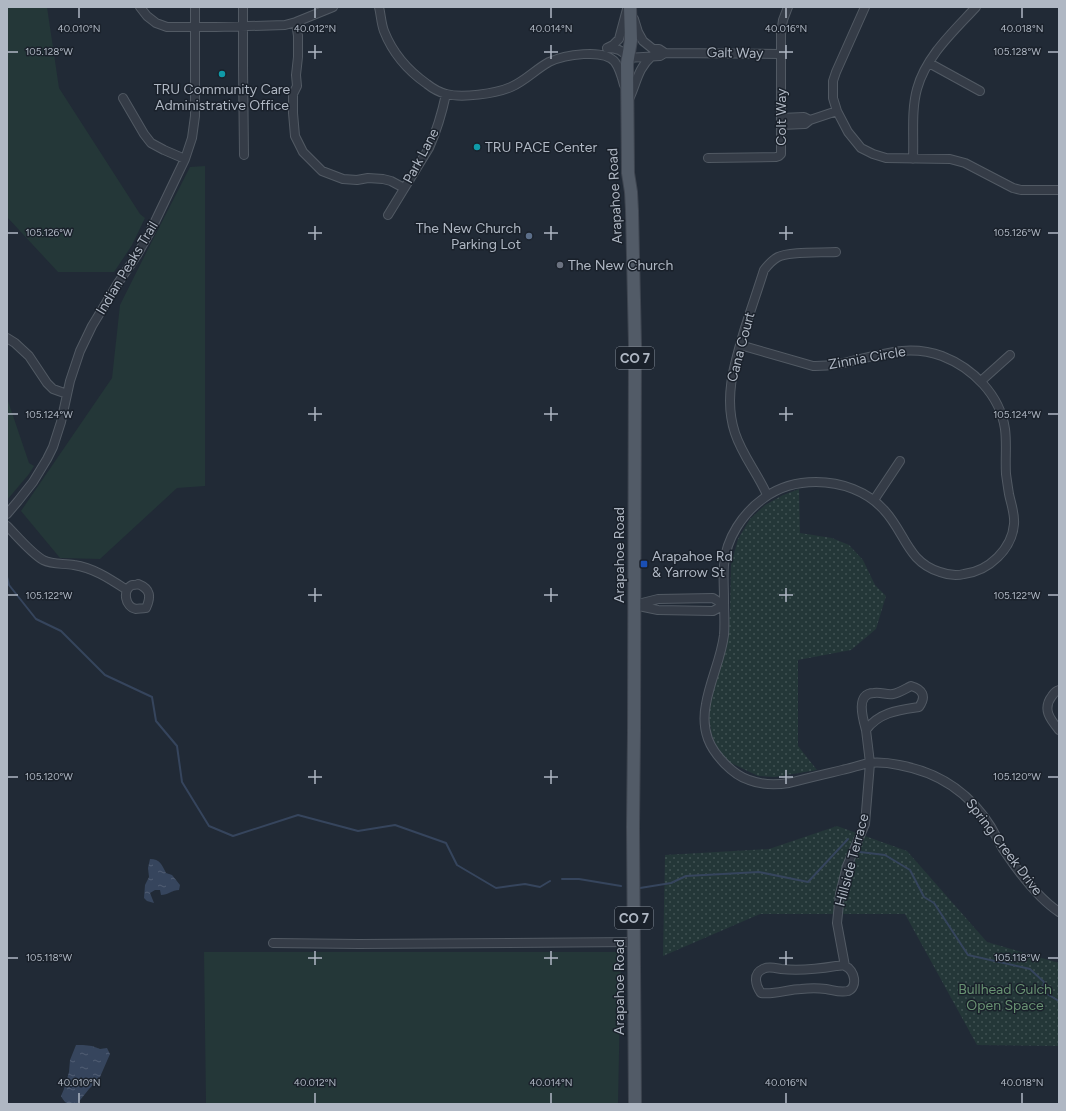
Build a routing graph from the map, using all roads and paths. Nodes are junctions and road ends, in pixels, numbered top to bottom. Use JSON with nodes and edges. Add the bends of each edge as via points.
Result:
{"nodes":[{"id":1,"x":140,"y":7,"type":"edge"},
{"id":2,"x":195,"y":7,"type":"edge"},
{"id":3,"x":243,"y":7,"type":"edge"},
{"id":4,"x":332,"y":7,"type":"edge"},
{"id":5,"x":379,"y":7,"type":"edge"},
{"id":6,"x":630,"y":7,"type":"edge"},
{"id":7,"x":788,"y":7,"type":"edge"},
{"id":8,"x":865,"y":7,"type":"edge"},
{"id":9,"x":976,"y":7,"type":"edge"},
{"id":10,"x":296,"y":22,"type":"junction"},
{"id":11,"x":243,"y":27,"type":"junction"},
{"id":12,"x":195,"y":28,"type":"junction"},
{"id":13,"x":607,"y":48,"type":"junction"},
{"id":14,"x":596,"y":53,"type":"junction"},
{"id":15,"x":665,"y":53,"type":"junction"},
{"id":16,"x":780,"y":54,"type":"junction"},
{"id":17,"x":652,"y":56,"type":"junction"},
{"id":18,"x":627,"y":58,"type":"junction"},
{"id":19,"x":929,"y":63,"type":"junction"},
{"id":20,"x":980,"y":91,"type":"dead end"},
{"id":21,"x":446,"y":94,"type":"junction"},
{"id":22,"x":123,"y":98,"type":"dead end"},
{"id":23,"x":627,"y":104,"type":"junction"},
{"id":24,"x":836,"y":111,"type":"junction"},
{"id":25,"x":781,"y":121,"type":"junction"},
{"id":26,"x":244,"y":155,"type":"dead end"},
{"id":27,"x":708,"y":158,"type":"dead end"},
{"id":28,"x":185,"y":159,"type":"junction"},
{"id":29,"x":913,"y":159,"type":"junction"},
{"id":30,"x":404,"y":188,"type":"junction"},
{"id":31,"x":1059,"y":190,"type":"edge"},
{"id":32,"x":388,"y":215,"type":"dead end"},
{"id":33,"x":836,"y":252,"type":"dead end"},
{"id":34,"x":7,"y":338,"type":"edge"},
{"id":35,"x":740,"y":345,"type":"junction"},
{"id":36,"x":1010,"y":355,"type":"dead end"},
{"id":37,"x":981,"y":381,"type":"junction"},
{"id":38,"x":67,"y":394,"type":"junction"},
{"id":39,"x":900,"y":461,"type":"dead end"},
{"id":40,"x":767,"y":495,"type":"junction"},
{"id":41,"x":874,"y":500,"type":"junction"},
{"id":42,"x":7,"y":514,"type":"edge"},
{"id":43,"x":7,"y":526,"type":"edge"},
{"id":44,"x":127,"y":590,"type":"dead end"},
{"id":45,"x":634,"y":605,"type":"junction"},
{"id":46,"x":724,"y":605,"type":"junction"},
{"id":47,"x":1059,"y":690,"type":"edge"},
{"id":48,"x":866,"y":730,"type":"junction"},
{"id":49,"x":1059,"y":730,"type":"edge"},
{"id":50,"x":870,"y":763,"type":"junction"},
{"id":51,"x":1059,"y":912,"type":"edge"},
{"id":52,"x":634,"y":942,"type":"junction"},
{"id":53,"x":273,"y":943,"type":"dead end"},
{"id":54,"x":845,"y":966,"type":"junction"},
{"id":55,"x":635,"y":1104,"type":"edge"}],
"edges":[{"from":1,"to":12,"type":"street","via":[[156,23],[167,27]]},
{"from":2,"to":12,"type":"street","name":"Indian Peaks Trail"},
{"from":3,"to":11,"type":"street"},
{"from":4,"to":10,"type":"street"},
{"from":5,"to":21,"type":"street","via":[[383,29],[401,61],[415,75]]},
{"from":6,"to":13,"type":"street","via":[[618,39]]},
{"from":6,"to":15,"type":"street","name":"Galt Way","via":[[643,42]]},
{"from":6,"to":18,"type":"main road","name":"Arapahoe Road","number":"CO 7","via":[[631,40]]},
{"from":7,"to":16,"type":"street","name":"Galt Way","via":[[782,24]]},
{"from":8,"to":24,"type":"street","via":[[833,81]]},
{"from":9,"to":19,"type":"street"},
{"from":10,"to":11,"type":"street"},
{"from":10,"to":30,"type":"street","via":[[298,57],[293,113],[295,136],[303,152],[322,171],[343,179],[383,179]]},
{"from":11,"to":12,"type":"street"},
{"from":11,"to":26,"type":"street"},
{"from":12,"to":28,"type":"street","name":"Indian Peaks Trail","via":[[195,116],[192,138]]},
{"from":13,"to":14,"type":"street"},
{"from":13,"to":18,"type":"street","via":[[620,50]]},
{"from":14,"to":21,"type":"street","via":[[563,57],[548,62],[504,90],[485,94]]},
{"from":14,"to":23,"type":"street","via":[[616,63],[625,86]]},
{"from":15,"to":16,"type":"street","name":"Galt Way"},
{"from":15,"to":17,"type":"street","name":"Galt Way"},
{"from":16,"to":25,"type":"street","name":"Colt Way"},
{"from":17,"to":18,"type":"street","name":"Galt Way"},
{"from":17,"to":23,"type":"street","via":[[640,70]]},
{"from":18,"to":23,"type":"main road","name":"Arapahoe Road","number":"CO 7"},
{"from":19,"to":20,"type":"street"},
{"from":19,"to":29,"type":"street","via":[[918,88],[914,106]]},
{"from":21,"to":30,"type":"street","name":"Park Lane","via":[[442,116],[434,137]]},
{"from":22,"to":28,"type":"street","via":[[151,143]]},
{"from":23,"to":45,"type":"main road","name":"Arapahoe Road","number":"CO 7","via":[[635,344]]},
{"from":24,"to":25,"type":"street","via":[[810,120],[804,118]]},
{"from":24,"to":29,"type":"street","via":[[861,148],[886,158]]},
{"from":25,"to":27,"type":"street","name":"Colt Way","via":[[779,156]]},
{"from":28,"to":38,"type":"street","name":"Indian Peaks Trail","via":[[150,232],[90,329],[80,350]]},
{"from":29,"to":31,"type":"street","via":[[942,158],[965,163],[1013,188],[1022,190]]},
{"from":30,"to":32,"type":"street","name":"Park Lane"},
{"from":33,"to":35,"type":"street","name":"Cana Court","via":[[789,254],[771,262],[764,270]]},
{"from":34,"to":38,"type":"street","via":[[29,356],[47,384]]},
{"from":35,"to":37,"type":"street","name":"Zinnia Circle","via":[[813,366],[826,366],[896,351],[928,352],[961,365]]},
{"from":35,"to":40,"type":"street","name":"Cana Court","via":[[731,378],[731,418],[740,444]]},
{"from":36,"to":37,"type":"street"},
{"from":37,"to":41,"type":"street","name":"Zinnia Circle","via":[[992,394],[1004,426],[1006,474],[1014,524],[1010,539],[1002,552],[991,563],[966,574],[955,575],[933,570],[915,556],[895,522]]},
{"from":38,"to":42,"type":"street","name":"Indian Peaks Trail","via":[[50,453],[33,482]]},
{"from":39,"to":41,"type":"street"},
{"from":40,"to":41,"type":"street","name":"Zinnia Circle","via":[[789,486],[823,482],[841,485]]},
{"from":40,"to":46,"type":"street","name":"Spring Creek Drive","via":[[742,519],[727,546],[724,563]]},
{"from":43,"to":44,"type":"street","via":[[42,559],[89,569]]},
{"from":45,"to":46,"type":"street","via":[[658,610],[713,611]]},
{"from":45,"to":46,"type":"street","via":[[658,599],[713,598]]},
{"from":45,"to":52,"type":"main road","name":"Arapahoe Road","number":"CO 7"},
{"from":46,"to":50,"type":"street","name":"Spring Creek Drive","via":[[722,647],[705,704],[705,720],[708,739],[729,768],[749,780],[778,784]]},
{"from":47,"to":49,"type":"street","via":[[1055,691],[1048,701],[1047,712]]},
{"from":48,"to":48,"type":"street","name":"Hillside Terrace","via":[[862,717],[862,703],[870,694],[898,693],[910,686],[917,687],[922,692],[922,703],[919,707],[888,713]]},
{"from":48,"to":50,"type":"street","name":"Hillside Terrace"},
{"from":50,"to":51,"type":"street","name":"Spring Creek Drive","via":[[911,767],[950,783],[979,810],[1021,874]]},
{"from":50,"to":54,"type":"street","name":"Hillside Terrace","via":[[865,824],[847,866],[836,923]]},
{"from":52,"to":53,"type":"street"},
{"from":52,"to":55,"type":"main road","name":"Arapahoe Road","number":"CO 7"},
{"from":54,"to":54,"type":"street","name":"Hillside Terrace","via":[[853,972],[853,986],[849,990],[840,992],[801,988],[767,994],[761,992],[757,986],[758,973],[770,967],[804,970]]}]}
